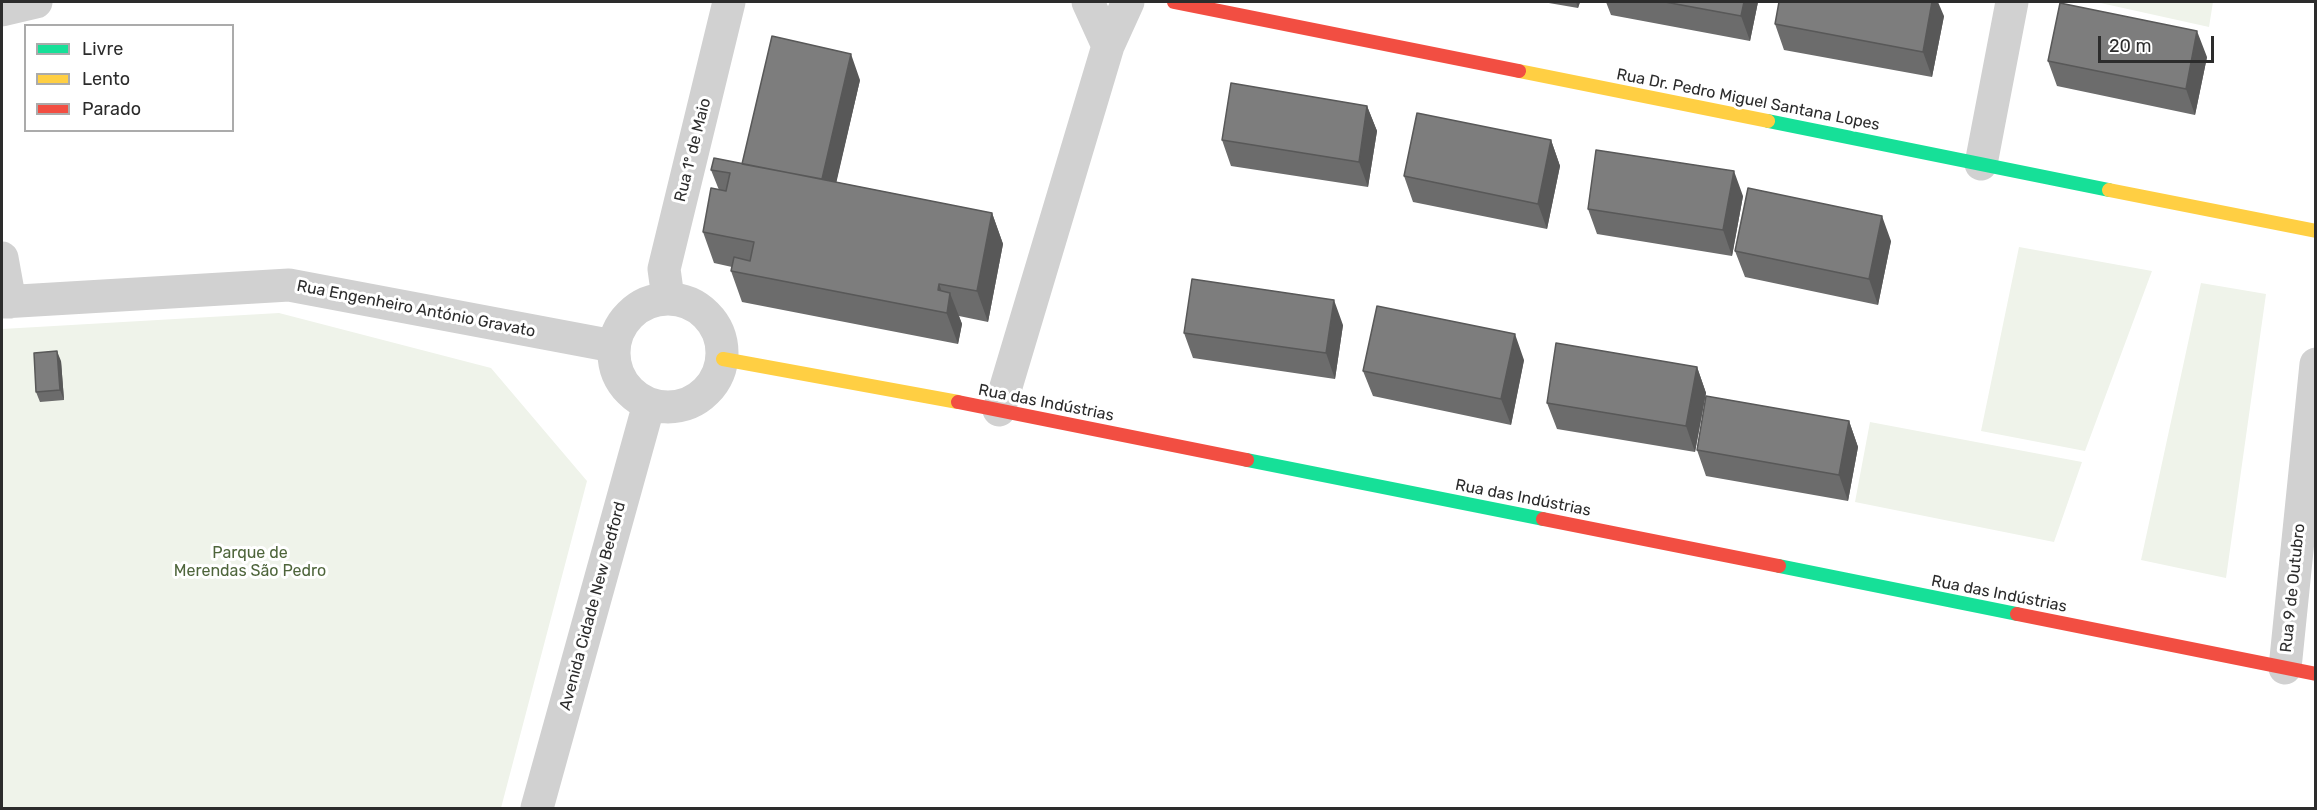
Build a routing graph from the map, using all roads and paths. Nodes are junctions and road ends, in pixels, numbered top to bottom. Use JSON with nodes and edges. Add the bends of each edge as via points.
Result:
{"nodes":[{"id":1,"x":36,"y":2,"type":"edge"},
{"id":2,"x":729,"y":2,"type":"edge"},
{"id":3,"x":1088,"y":2,"type":"edge"},
{"id":4,"x":1128,"y":2,"type":"edge"},
{"id":5,"x":1174,"y":2,"type":"edge"},
{"id":6,"x":2012,"y":2,"type":"edge"},
{"id":7,"x":2,"y":10,"type":"edge"},
{"id":8,"x":1108,"y":46,"type":"junction"},
{"id":9,"x":1981,"y":164,"type":"junction"},
{"id":10,"x":2316,"y":231,"type":"edge"},
{"id":11,"x":2,"y":258,"type":"edge"},
{"id":12,"x":668,"y":298,"type":"junction"},
{"id":13,"x":6,"y":302,"type":"edge"},
{"id":14,"x":613,"y":346,"type":"junction"},
{"id":15,"x":723,"y":359,"type":"junction"},
{"id":16,"x":2316,"y":364,"type":"edge"},
{"id":17,"x":649,"y":404,"type":"junction"},
{"id":18,"x":999,"y":410,"type":"junction"},
{"id":19,"x":2300,"y":671,"type":"edge"},
{"id":20,"x":537,"y":808,"type":"edge"}],
"edges":[{"from":1,"to":7,"type":"street"},
{"from":2,"to":12,"type":"street","name":"Rua 1º de Maio","via":[[664,269]]},
{"from":3,"to":8,"type":"street"},
{"from":4,"to":8,"type":"street"},
{"from":5,"to":9,"type":"street","name":"Rua Dr. Pedro Miguel Santana Lopes"},
{"from":6,"to":9,"type":"street"},
{"from":8,"to":18,"type":"street"},
{"from":9,"to":10,"type":"street","name":"Rua Dr. Pedro Miguel Santana Lopes"},
{"from":11,"to":13,"type":"street"},
{"from":12,"to":14,"type":"street","via":[[652,301],[632,313],[618,331]]},
{"from":12,"to":15,"type":"street","via":[[686,301],[702,310],[722,342]]},
{"from":13,"to":14,"type":"street","name":"Rua Engenheiro António Gravato","via":[[289,285]]},
{"from":14,"to":17,"type":"street","via":[[621,382]]},
{"from":15,"to":17,"type":"street","via":[[718,376],[697,400],[665,408]]},
{"from":15,"to":18,"type":"street","name":"Rua das Indústrias"},
{"from":16,"to":19,"type":"street","name":"Rua 9 de Outubro"},
{"from":17,"to":20,"type":"street","name":"Avenida Cidade New Bedford"},
{"from":18,"to":19,"type":"street","name":"Rua das Indústrias"}]}
